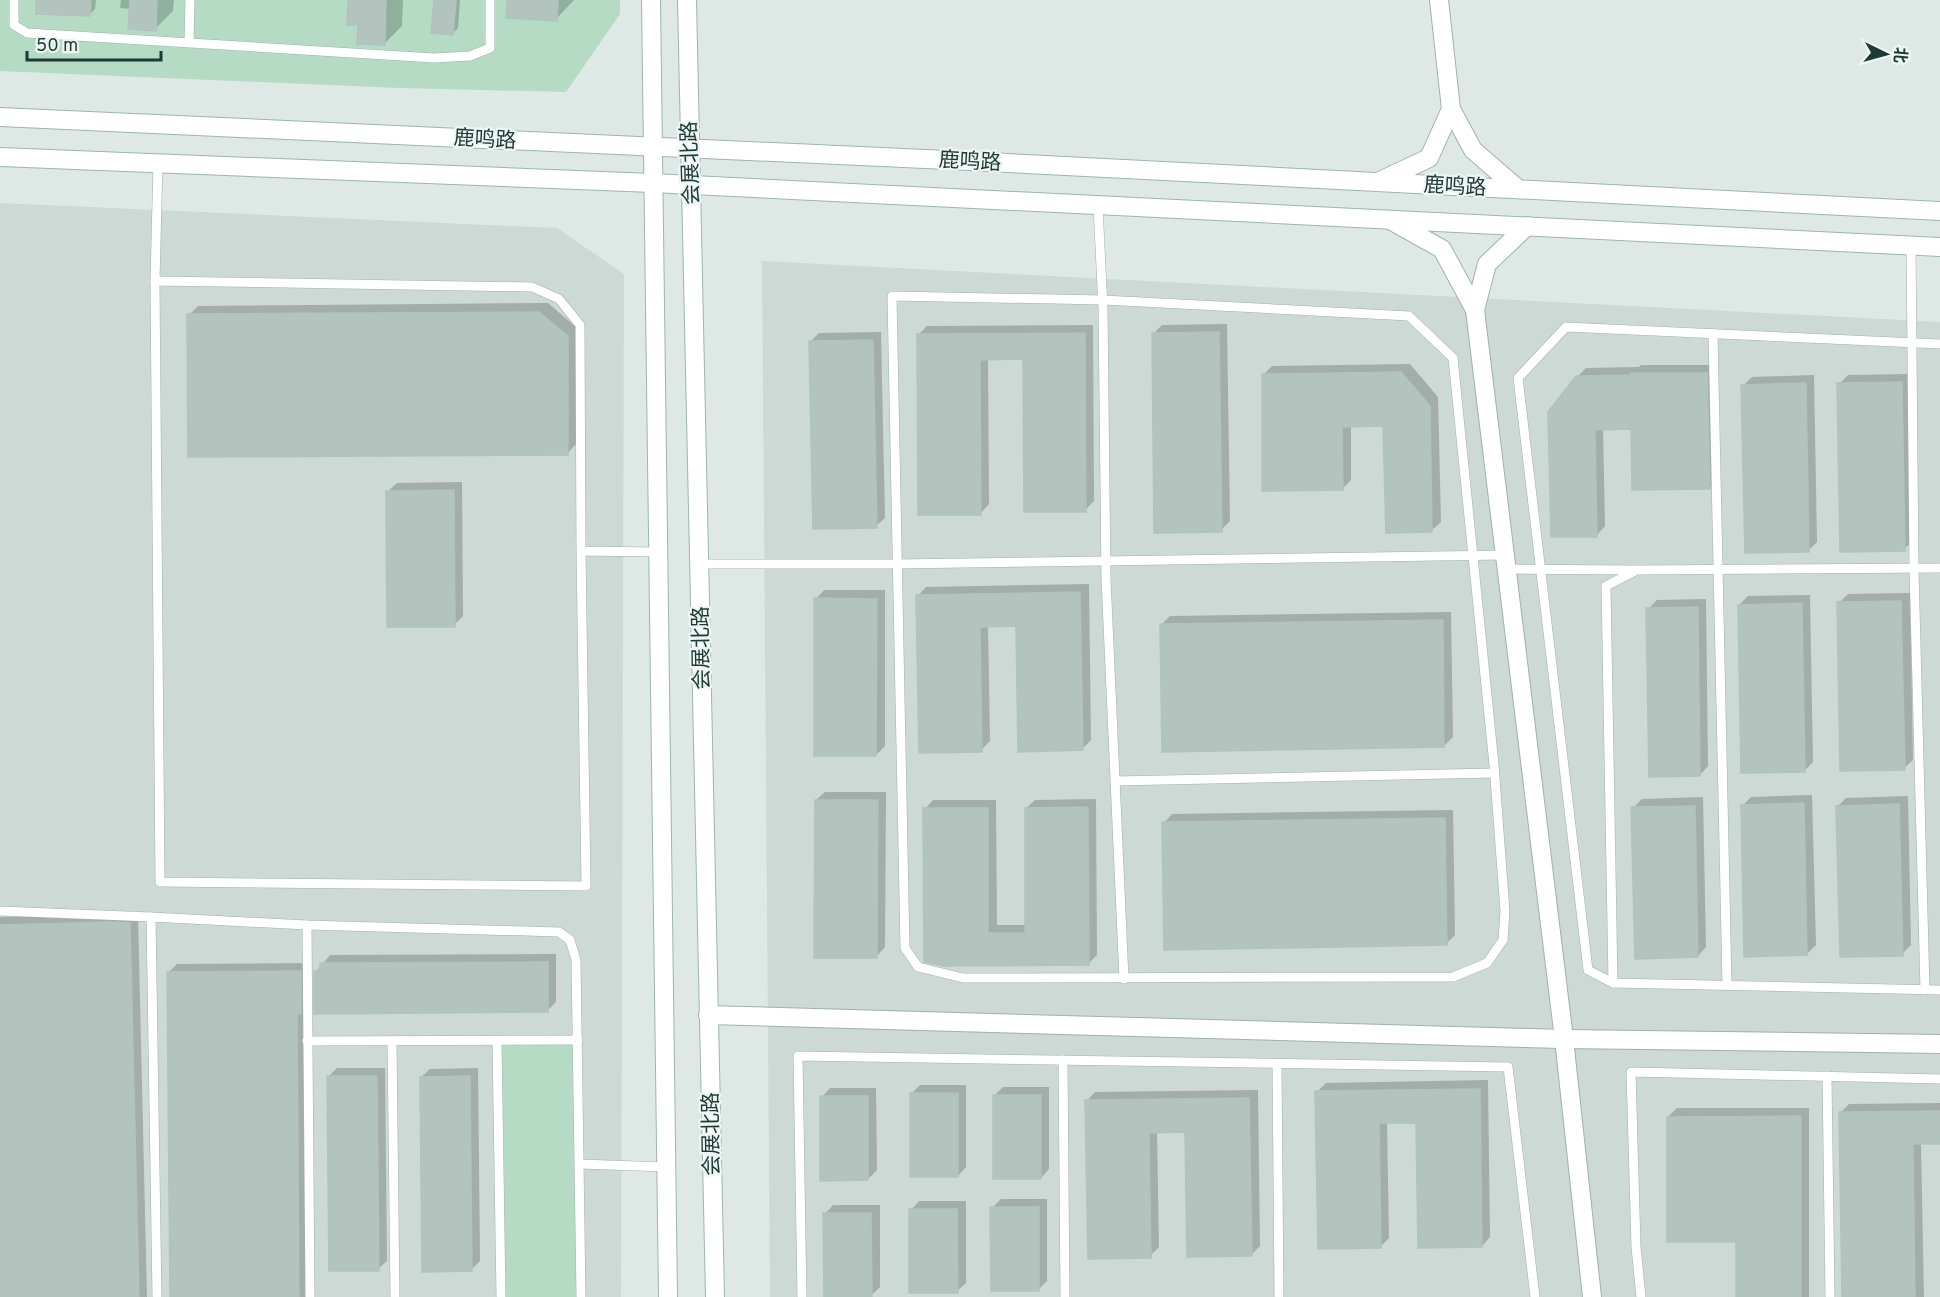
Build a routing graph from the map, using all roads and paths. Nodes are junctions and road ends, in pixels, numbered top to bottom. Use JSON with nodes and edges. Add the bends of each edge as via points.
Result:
{"nodes":[{"id":1,"x":14,"y":0,"type":"edge"},
{"id":2,"x":190,"y":0,"type":"edge"},
{"id":3,"x":490,"y":0,"type":"edge"},
{"id":4,"x":651,"y":0,"type":"edge"},
{"id":5,"x":687,"y":0,"type":"edge"},
{"id":6,"x":1439,"y":0,"type":"edge"},
{"id":7,"x":189,"y":43,"type":"junction"},
{"id":8,"x":1451,"y":109,"type":"junction"},
{"id":9,"x":0,"y":117,"type":"edge"},
{"id":10,"x":653,"y":146,"type":"junction"},
{"id":11,"x":689,"y":148,"type":"junction"},
{"id":12,"x":0,"y":157,"type":"edge"},
{"id":13,"x":158,"y":163,"type":"junction"},
{"id":14,"x":1377,"y":182,"type":"junction"},
{"id":15,"x":652,"y":183,"type":"junction"},
{"id":16,"x":691,"y":186,"type":"junction"},
{"id":17,"x":1518,"y":189,"type":"junction"},
{"id":18,"x":1098,"y":206,"type":"junction"},
{"id":19,"x":1940,"y":211,"type":"edge"},
{"id":20,"x":1390,"y":220,"type":"junction"},
{"id":21,"x":1527,"y":226,"type":"junction"},
{"id":22,"x":1911,"y":245,"type":"junction"},
{"id":23,"x":1940,"y":247,"type":"edge"},
{"id":24,"x":155,"y":281,"type":"junction"},
{"id":25,"x":1103,"y":300,"type":"junction"},
{"id":26,"x":1475,"y":310,"type":"junction"},
{"id":27,"x":1713,"y":333,"type":"junction"},
{"id":28,"x":1912,"y":343,"type":"junction"},
{"id":29,"x":1940,"y":344,"type":"edge"},
{"id":30,"x":581,"y":551,"type":"junction"},
{"id":31,"x":657,"y":552,"type":"junction"},
{"id":32,"x":1473,"y":555,"type":"junction"},
{"id":33,"x":1106,"y":561,"type":"junction"},
{"id":34,"x":1506,"y":562,"type":"junction"},
{"id":35,"x":699,"y":564,"type":"junction"},
{"id":36,"x":897,"y":564,"type":"junction"},
{"id":37,"x":1914,"y":568,"type":"junction"},
{"id":38,"x":1940,"y":568,"type":"edge"},
{"id":39,"x":1718,"y":569,"type":"junction"},
{"id":40,"x":1637,"y":570,"type":"junction"},
{"id":41,"x":1540,"y":571,"type":"junction"},
{"id":42,"x":1494,"y":773,"type":"junction"},
{"id":43,"x":1116,"y":781,"type":"junction"},
{"id":44,"x":0,"y":911,"type":"edge"},
{"id":45,"x":151,"y":917,"type":"junction"},
{"id":46,"x":307,"y":924,"type":"junction"},
{"id":47,"x":1124,"y":979,"type":"junction"},
{"id":48,"x":1613,"y":983,"type":"junction"},
{"id":49,"x":1727,"y":985,"type":"junction"},
{"id":50,"x":1925,"y":990,"type":"junction"},
{"id":51,"x":1940,"y":990,"type":"edge"},
{"id":52,"x":708,"y":1015,"type":"junction"},
{"id":53,"x":1564,"y":1038,"type":"junction"},
{"id":54,"x":578,"y":1040,"type":"junction"},
{"id":55,"x":307,"y":1041,"type":"junction"},
{"id":56,"x":392,"y":1041,"type":"junction"},
{"id":57,"x":496,"y":1041,"type":"junction"},
{"id":58,"x":1940,"y":1044,"type":"edge"},
{"id":59,"x":1063,"y":1060,"type":"junction"},
{"id":60,"x":1277,"y":1064,"type":"junction"},
{"id":61,"x":1827,"y":1076,"type":"junction"},
{"id":62,"x":1940,"y":1079,"type":"edge"},
{"id":63,"x":580,"y":1164,"type":"junction"},
{"id":64,"x":666,"y":1167,"type":"junction"},
{"id":65,"x":157,"y":1297,"type":"edge"},
{"id":66,"x":310,"y":1297,"type":"edge"},
{"id":67,"x":395,"y":1297,"type":"edge"},
{"id":68,"x":501,"y":1297,"type":"edge"},
{"id":69,"x":581,"y":1297,"type":"edge"},
{"id":70,"x":668,"y":1297,"type":"edge"},
{"id":71,"x":715,"y":1297,"type":"edge"},
{"id":72,"x":802,"y":1297,"type":"edge"},
{"id":73,"x":1065,"y":1297,"type":"edge"},
{"id":74,"x":1279,"y":1297,"type":"edge"},
{"id":75,"x":1534,"y":1297,"type":"edge"},
{"id":76,"x":1592,"y":1297,"type":"edge"},
{"id":77,"x":1641,"y":1297,"type":"edge"},
{"id":78,"x":1830,"y":1297,"type":"edge"}],
"edges":[{"from":1,"to":7,"type":"lane","via":[[14,25],[27,33]]},
{"from":2,"to":7,"type":"lane"},
{"from":3,"to":7,"type":"lane","via":[[489,48],[470,56],[434,58]]},
{"from":4,"to":10,"type":"main road","name":"会展北路"},
{"from":5,"to":11,"type":"main road","name":"会展北路"},
{"from":6,"to":8,"type":"main road"},
{"from":8,"to":14,"type":"main road","via":[[1429,158]]},
{"from":8,"to":17,"type":"main road","via":[[1473,150]]},
{"from":9,"to":10,"type":"main road","name":"鹿鸣路"},
{"from":10,"to":11,"type":"main road","name":"鹿鸣路"},
{"from":10,"to":15,"type":"main road","name":"会展北路"},
{"from":11,"to":14,"type":"main road","name":"鹿鸣路"},
{"from":11,"to":16,"type":"main road","name":"会展北路"},
{"from":12,"to":13,"type":"main road","name":"鹿鸣路"},
{"from":13,"to":15,"type":"main road","name":"鹿鸣路"},
{"from":13,"to":24,"type":"lane"},
{"from":14,"to":17,"type":"main road","name":"鹿鸣路"},
{"from":15,"to":16,"type":"main road","name":"鹿鸣路"},
{"from":15,"to":31,"type":"main road","name":"会展北路"},
{"from":16,"to":18,"type":"main road","name":"鹿鸣路"},
{"from":16,"to":35,"type":"main road","name":"会展北路"},
{"from":17,"to":19,"type":"main road","name":"鹿鸣路"},
{"from":18,"to":20,"type":"main road","name":"鹿鸣路"},
{"from":18,"to":25,"type":"lane"},
{"from":20,"to":21,"type":"main road","name":"鹿鸣路"},
{"from":20,"to":26,"type":"main road","via":[[1442,249]]},
{"from":21,"to":22,"type":"main road","name":"鹿鸣路"},
{"from":21,"to":26,"type":"main road","via":[[1487,264]]},
{"from":22,"to":23,"type":"main road","name":"鹿鸣路"},
{"from":22,"to":28,"type":"lane"},
{"from":24,"to":30,"type":"lane","via":[[532,287],[559,299],[580,325]]},
{"from":24,"to":30,"type":"lane","via":[[160,882],[586,886]]},
{"from":25,"to":32,"type":"lane","via":[[1409,316],[1453,358]]},
{"from":25,"to":33,"type":"lane"},
{"from":25,"to":36,"type":"lane","via":[[892,296]]},
{"from":26,"to":34,"type":"main road"},
{"from":27,"to":28,"type":"lane"},
{"from":27,"to":39,"type":"lane"},
{"from":27,"to":41,"type":"lane","via":[[1566,327],[1518,378]]},
{"from":28,"to":29,"type":"lane"},
{"from":28,"to":37,"type":"lane"},
{"from":30,"to":31,"type":"lane"},
{"from":31,"to":64,"type":"main road","name":"会展北路"},
{"from":32,"to":33,"type":"lane"},
{"from":32,"to":34,"type":"lane"},
{"from":32,"to":42,"type":"lane"},
{"from":33,"to":36,"type":"lane"},
{"from":33,"to":43,"type":"lane"},
{"from":34,"to":41,"type":"lane"},
{"from":34,"to":53,"type":"main road"},
{"from":35,"to":36,"type":"lane"},
{"from":35,"to":52,"type":"main road","name":"会展北路"},
{"from":36,"to":47,"type":"lane","via":[[905,948],[918,967],[963,978]]},
{"from":37,"to":38,"type":"lane"},
{"from":37,"to":39,"type":"lane"},
{"from":37,"to":50,"type":"lane"},
{"from":39,"to":40,"type":"lane"},
{"from":39,"to":49,"type":"lane"},
{"from":40,"to":41,"type":"lane"},
{"from":40,"to":48,"type":"lane","via":[[1606,586]]},
{"from":41,"to":48,"type":"lane","via":[[1588,969]]},
{"from":42,"to":43,"type":"lane"},
{"from":42,"to":47,"type":"lane","via":[[1505,912],[1503,940],[1487,963],[1453,977]]},
{"from":43,"to":47,"type":"lane"},
{"from":44,"to":45,"type":"lane"},
{"from":45,"to":46,"type":"lane"},
{"from":45,"to":65,"type":"lane"},
{"from":46,"to":54,"type":"lane","via":[[559,932],[570,940],[576,960]]},
{"from":46,"to":55,"type":"lane"},
{"from":48,"to":49,"type":"lane"},
{"from":49,"to":50,"type":"lane"},
{"from":50,"to":51,"type":"lane"},
{"from":52,"to":53,"type":"main road"},
{"from":52,"to":71,"type":"main road","name":"会展北路"},
{"from":53,"to":58,"type":"main road"},
{"from":53,"to":76,"type":"main road"},
{"from":54,"to":57,"type":"lane"},
{"from":54,"to":63,"type":"lane"},
{"from":55,"to":56,"type":"lane"},
{"from":55,"to":66,"type":"lane"},
{"from":56,"to":57,"type":"lane"},
{"from":56,"to":67,"type":"lane"},
{"from":57,"to":68,"type":"lane"},
{"from":59,"to":60,"type":"lane"},
{"from":59,"to":72,"type":"lane","via":[[798,1056]]},
{"from":59,"to":73,"type":"lane"},
{"from":60,"to":74,"type":"lane"},
{"from":60,"to":75,"type":"lane","via":[[1508,1067]]},
{"from":61,"to":62,"type":"lane"},
{"from":61,"to":77,"type":"lane","via":[[1631,1072]]},
{"from":61,"to":78,"type":"lane"},
{"from":63,"to":64,"type":"lane"},
{"from":63,"to":69,"type":"lane"},
{"from":64,"to":70,"type":"main road","name":"会展北路"}]}
